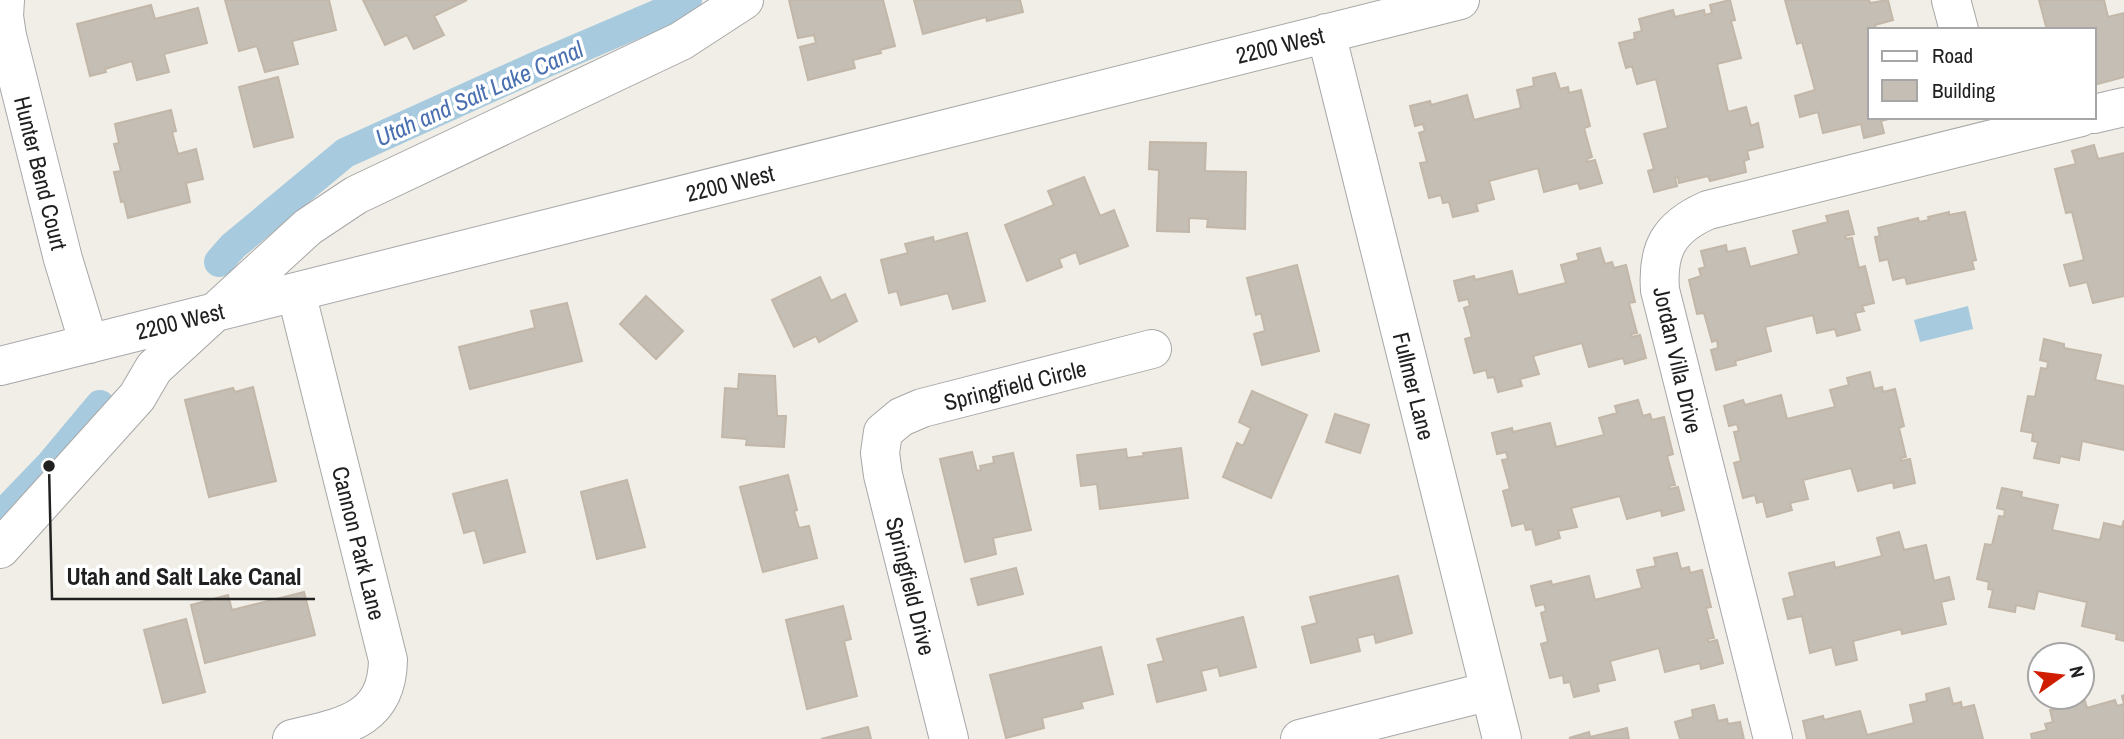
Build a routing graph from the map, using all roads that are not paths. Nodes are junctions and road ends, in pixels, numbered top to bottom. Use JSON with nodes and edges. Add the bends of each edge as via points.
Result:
{"nodes":[{"id":1,"x":5,"y":0,"type":"edge"},
{"id":2,"x":744,"y":0,"type":"edge"},
{"id":3,"x":1460,"y":0,"type":"edge"},
{"id":4,"x":1951,"y":0,"type":"edge"},
{"id":5,"x":1958,"y":28,"type":"edge"},
{"id":6,"x":1326,"y":33,"type":"junction"},
{"id":7,"x":2124,"y":107,"type":"edge"},
{"id":8,"x":2096,"y":114,"type":"edge"},
{"id":9,"x":2065,"y":119,"type":"edge"},
{"id":10,"x":1984,"y":129,"type":"edge"},
{"id":11,"x":296,"y":292,"type":"junction"},
{"id":12,"x":215,"y":313,"type":"junction"},
{"id":13,"x":89,"y":344,"type":"junction"},
{"id":14,"x":1152,"y":349,"type":"dead end"},
{"id":15,"x":0,"y":366,"type":"edge"},
{"id":16,"x":883,"y":432,"type":"joint"},
{"id":17,"x":0,"y":549,"type":"edge"},
{"id":18,"x":1490,"y":691,"type":"junction"},
{"id":19,"x":292,"y":739,"type":"edge"},
{"id":20,"x":949,"y":739,"type":"edge"},
{"id":21,"x":1300,"y":739,"type":"edge"},
{"id":22,"x":1502,"y":739,"type":"edge"},
{"id":23,"x":1773,"y":739,"type":"edge"}],
"edges":[{"from":1,"to":13,"type":"street","name":"Hunter Bend Court","via":[[10,49]]},
{"from":2,"to":12,"type":"street","via":[[681,41],[356,195],[308,227]]},
{"from":3,"to":6,"type":"street","name":"2200 West"},
{"from":4,"to":5,"type":"street"},
{"from":6,"to":11,"type":"street","name":"2200 West"},
{"from":6,"to":18,"type":"street","name":"Fullmer Lane"},
{"from":7,"to":8,"type":"street"},
{"from":9,"to":10,"type":"street","name":"Jordan Villa Drive"},
{"from":10,"to":23,"type":"street","name":"Jordan Villa Drive","via":[[1708,210],[1675,231],[1658,267],[1660,290]]},
{"from":11,"to":12,"type":"street","name":"2200 West"},
{"from":11,"to":19,"type":"street","name":"Cannon Park Lane","via":[[388,660],[385,686],[362,717]]},
{"from":12,"to":13,"type":"street","name":"2200 West"},
{"from":12,"to":17,"type":"street","via":[[154,368],[137,397]]},
{"from":13,"to":15,"type":"street","name":"2200 West"},
{"from":14,"to":16,"type":"street","name":"Springfield Circle","via":[[922,408]]},
{"from":16,"to":20,"type":"street","name":"Springfield Drive","via":[[883,475]]},
{"from":18,"to":21,"type":"street"},
{"from":18,"to":22,"type":"street","name":"Fullmer Lane"}]}
